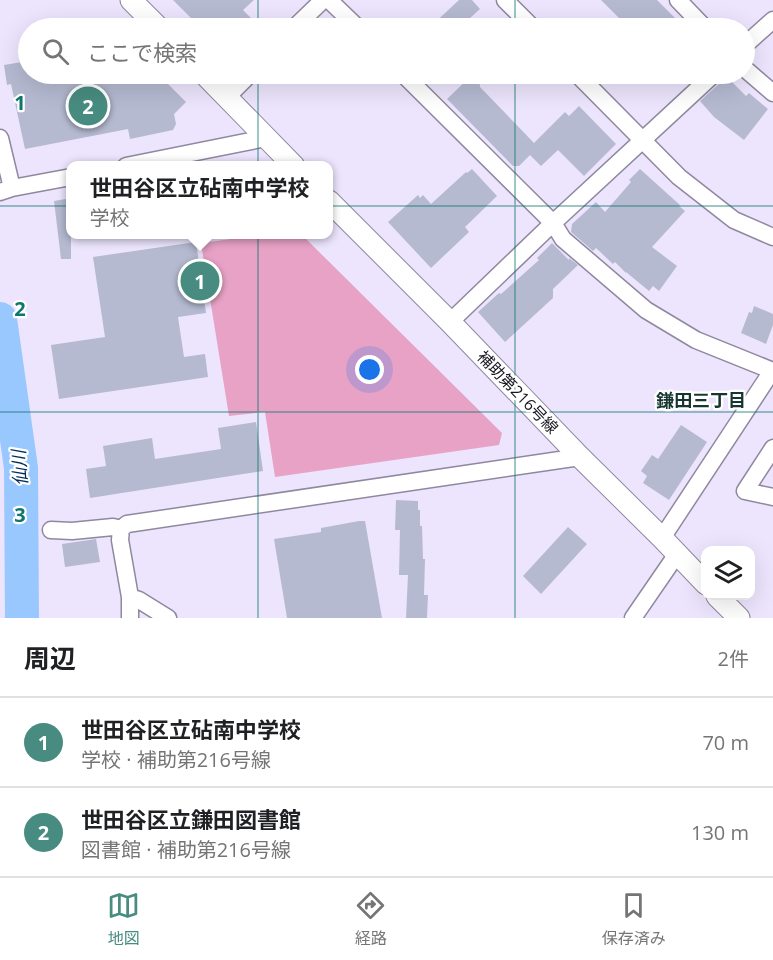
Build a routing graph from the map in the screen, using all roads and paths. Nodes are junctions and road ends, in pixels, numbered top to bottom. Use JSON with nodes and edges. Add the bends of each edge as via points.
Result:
{"nodes":[{"id":1,"x":131,"y":0,"type":"edge"},
{"id":2,"x":322,"y":0,"type":"edge"},
{"id":3,"x":329,"y":0,"type":"edge"},
{"id":4,"x":505,"y":0,"type":"edge"},
{"id":5,"x":678,"y":0,"type":"edge"},
{"id":6,"x":149,"y":18,"type":"edge"},
{"id":7,"x":304,"y":18,"type":"edge"},
{"id":8,"x":348,"y":18,"type":"edge"},
{"id":9,"x":523,"y":18,"type":"edge"},
{"id":10,"x":695,"y":18,"type":"edge"},
{"id":11,"x":773,"y":20,"type":"edge"},
{"id":12,"x":755,"y":36,"type":"edge"},
{"id":13,"x":755,"y":77,"type":"edge"},
{"id":14,"x":214,"y":84,"type":"edge"},
{"id":15,"x":240,"y":84,"type":"edge"},
{"id":16,"x":413,"y":84,"type":"edge"},
{"id":17,"x":587,"y":84,"type":"edge"},
{"id":18,"x":703,"y":84,"type":"edge"},
{"id":19,"x":773,"y":93,"type":"edge"},
{"id":20,"x":227,"y":97,"type":"junction"},
{"id":21,"x":0,"y":138,"type":"edge"},
{"id":22,"x":266,"y":138,"type":"junction"},
{"id":23,"x":643,"y":140,"type":"junction"},
{"id":24,"x":147,"y":161,"type":"edge"},
{"id":25,"x":290,"y":161,"type":"edge"},
{"id":26,"x":66,"y":178,"type":"edge"},
{"id":27,"x":6,"y":190,"type":"edge"},
{"id":28,"x":333,"y":205,"type":"edge"},
{"id":29,"x":553,"y":223,"type":"junction"},
{"id":30,"x":773,"y":237,"type":"edge"},
{"id":31,"x":450,"y":322,"type":"junction"},
{"id":32,"x":772,"y":371,"type":"edge"},
{"id":33,"x":773,"y":448,"type":"edge"},
{"id":34,"x":580,"y":457,"type":"junction"},
{"id":35,"x":773,"y":497,"type":"edge"},
{"id":36,"x":122,"y":529,"type":"junction"},
{"id":37,"x":51,"y":530,"type":"dead end"},
{"id":38,"x":662,"y":538,"type":"junction"},
{"id":39,"x":677,"y":554,"type":"junction"},
{"id":40,"x":701,"y":580,"type":"edge"},
{"id":41,"x":130,"y":597,"type":"junction"},
{"id":42,"x":721,"y":600,"type":"edge"},
{"id":43,"x":130,"y":618,"type":"edge"},
{"id":44,"x":168,"y":618,"type":"edge"},
{"id":45,"x":633,"y":618,"type":"edge"},
{"id":46,"x":739,"y":618,"type":"edge"}],
"edges":[{"from":1,"to":6,"type":"street"},
{"from":2,"to":7,"type":"street"},
{"from":3,"to":8,"type":"street"},
{"from":4,"to":9,"type":"street"},
{"from":5,"to":10,"type":"street"},
{"from":11,"to":12,"type":"street"},
{"from":13,"to":19,"type":"street"},
{"from":14,"to":20,"type":"street"},
{"from":15,"to":20,"type":"street"},
{"from":16,"to":29,"type":"street"},
{"from":17,"to":23,"type":"street"},
{"from":18,"to":23,"type":"street"},
{"from":20,"to":22,"type":"street"},
{"from":21,"to":27,"type":"street"},
{"from":22,"to":24,"type":"street"},
{"from":22,"to":25,"type":"street"},
{"from":23,"to":29,"type":"street"},
{"from":23,"to":30,"type":"street","via":[[679,177],[734,220]]},
{"from":26,"to":27,"type":"street"},
{"from":28,"to":31,"type":"street","name":"補助第216号線"},
{"from":29,"to":31,"type":"street"},
{"from":29,"to":32,"type":"street","via":[[563,239],[646,310],[696,340]]},
{"from":31,"to":34,"type":"street","name":"補助第216号線"},
{"from":32,"to":38,"type":"street"},
{"from":33,"to":35,"type":"street","via":[[745,491]]},
{"from":34,"to":36,"type":"street","via":[[127,524]]},
{"from":34,"to":38,"type":"street","name":"補助第216号線"},
{"from":36,"to":37,"type":"street"},
{"from":36,"to":41,"type":"street","via":[[120,540]]},
{"from":38,"to":39,"type":"street","name":"補助第216号線"},
{"from":39,"to":40,"type":"street","name":"補助第216号線"},
{"from":39,"to":45,"type":"street"},
{"from":41,"to":43,"type":"street"},
{"from":41,"to":44,"type":"street"},
{"from":42,"to":46,"type":"street"}]}
